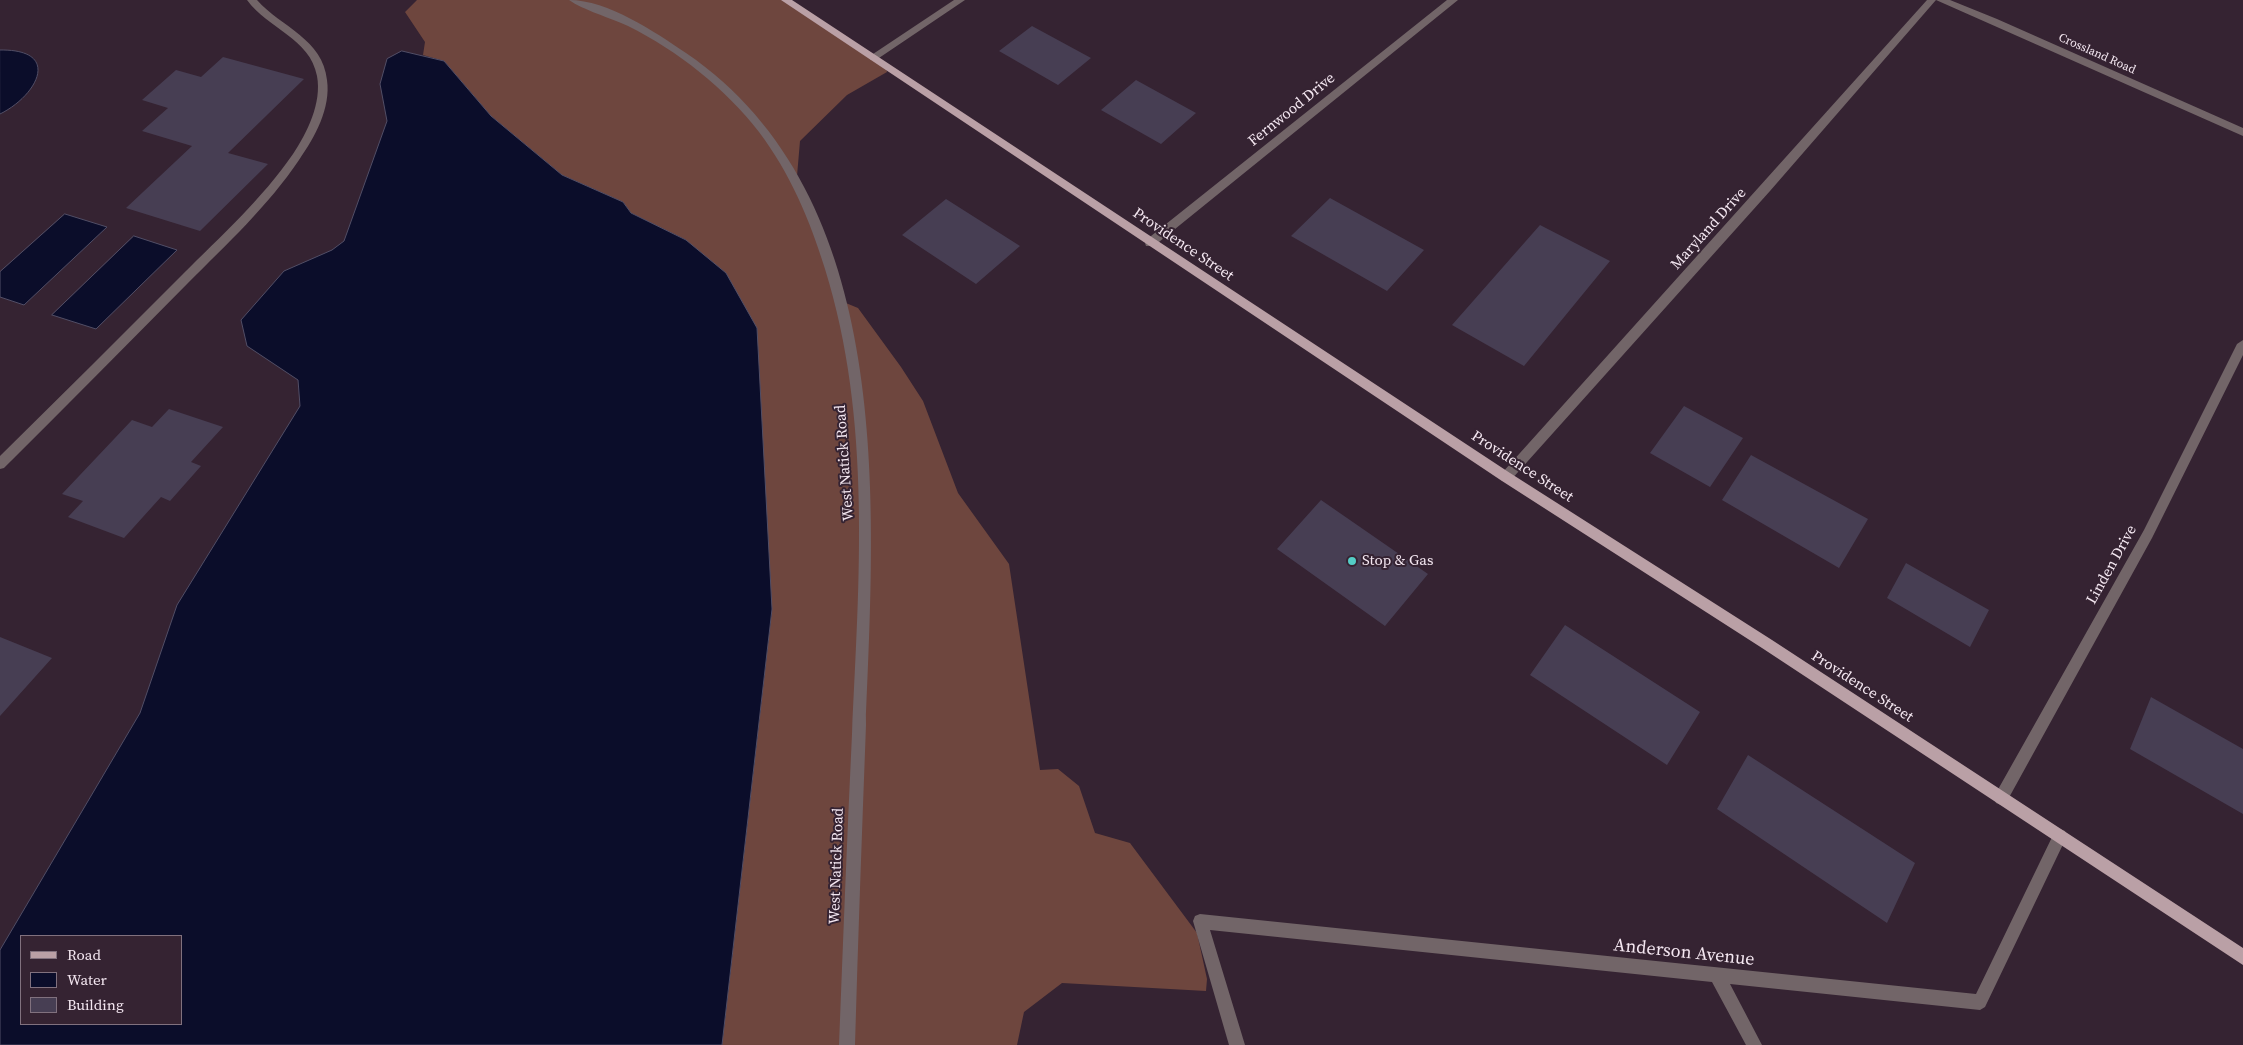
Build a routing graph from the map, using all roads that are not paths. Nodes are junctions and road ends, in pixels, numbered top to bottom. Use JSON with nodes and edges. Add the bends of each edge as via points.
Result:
{"nodes":[{"id":1,"x":252,"y":0,"type":"edge"},
{"id":2,"x":574,"y":0,"type":"edge"},
{"id":3,"x":786,"y":0,"type":"edge"},
{"id":4,"x":960,"y":0,"type":"edge"},
{"id":5,"x":1453,"y":0,"type":"edge"},
{"id":6,"x":1932,"y":0,"type":"edge"},
{"id":7,"x":1941,"y":0,"type":"edge"},
{"id":8,"x":873,"y":58,"type":"junction"},
{"id":9,"x":2243,"y":132,"type":"edge"},
{"id":10,"x":1150,"y":242,"type":"junction"},
{"id":11,"x":2243,"y":344,"type":"edge"},
{"id":12,"x":0,"y":464,"type":"edge"},
{"id":13,"x":1506,"y":476,"type":"junction"},
{"id":14,"x":2002,"y":798,"type":"junction"},
{"id":15,"x":2060,"y":836,"type":"junction"},
{"id":16,"x":2243,"y":956,"type":"edge"},
{"id":17,"x":1717,"y":975,"type":"junction"},
{"id":18,"x":847,"y":1045,"type":"edge"},
{"id":19,"x":1237,"y":1045,"type":"edge"},
{"id":20,"x":1754,"y":1045,"type":"edge"}],
"edges":[{"from":1,"to":12,"type":"street","via":[[260,11],[306,43],[320,69],[324,94],[297,155],[260,205]]},
{"from":2,"to":18,"type":"street","name":"West Natick Road","via":[[646,30],[670,45],[730,95],[765,132],[783,158],[814,217],[840,303],[848,334],[858,411],[866,527]]},
{"from":3,"to":8,"type":"main road","name":"Providence Street"},
{"from":4,"to":8,"type":"street"},
{"from":5,"to":10,"type":"street","name":"Fernwood Drive"},
{"from":6,"to":13,"type":"street","name":"Maryland Drive"},
{"from":7,"to":9,"type":"street","name":"Crossland Road"},
{"from":8,"to":10,"type":"main road","name":"Providence Street"},
{"from":10,"to":13,"type":"main road","name":"Providence Street"},
{"from":11,"to":14,"type":"street","name":"Linden Drive","via":[[2148,534]]},
{"from":13,"to":14,"type":"main road","name":"Providence Street"},
{"from":14,"to":15,"type":"main road","name":"Providence Street"},
{"from":15,"to":16,"type":"main road","name":"Providence Street"},
{"from":15,"to":17,"type":"street","name":"Anderson Avenue","via":[[1980,1002]]},
{"from":17,"to":19,"type":"street","name":"Anderson Avenue","via":[[1200,921]]},
{"from":17,"to":20,"type":"street"}]}
